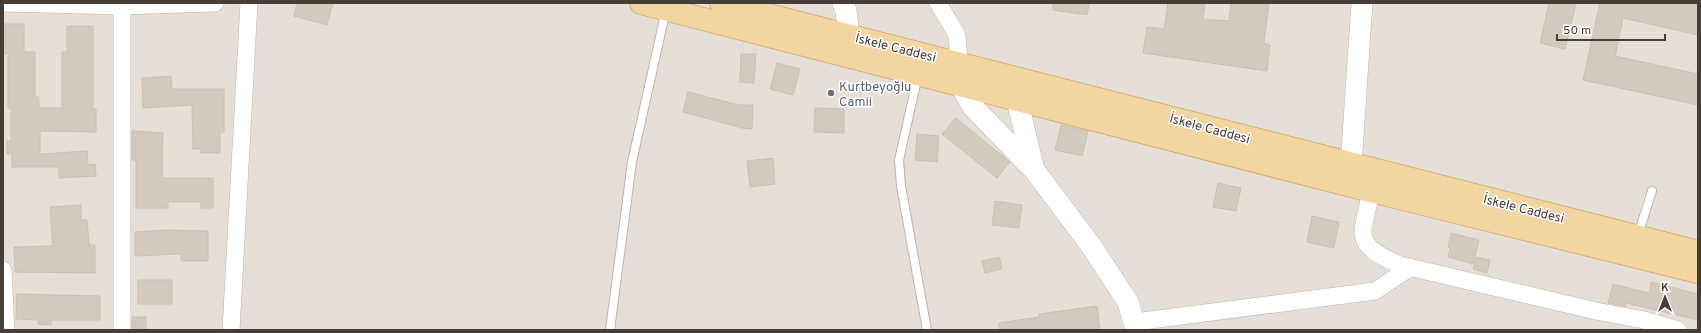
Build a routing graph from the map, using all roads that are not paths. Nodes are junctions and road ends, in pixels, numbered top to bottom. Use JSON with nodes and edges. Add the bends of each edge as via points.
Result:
{"nodes":[{"id":1,"x":3,"y":3,"type":"edge"},
{"id":2,"x":215,"y":3,"type":"edge"},
{"id":3,"x":249,"y":3,"type":"edge"},
{"id":4,"x":641,"y":3,"type":"edge"},
{"id":5,"x":721,"y":3,"type":"edge"},
{"id":6,"x":843,"y":3,"type":"edge"},
{"id":7,"x":938,"y":3,"type":"edge"},
{"id":8,"x":1362,"y":3,"type":"edge"},
{"id":9,"x":122,"y":6,"type":"junction"},
{"id":10,"x":666,"y":9,"type":"junction"},
{"id":11,"x":849,"y":35,"type":"junction"},
{"id":12,"x":959,"y":63,"type":"junction"},
{"id":13,"x":918,"y":74,"type":"junction"},
{"id":14,"x":961,"y":86,"type":"junction"},
{"id":15,"x":1018,"y":100,"type":"junction"},
{"id":16,"x":1351,"y":164,"type":"junction"},
{"id":17,"x":1035,"y":171,"type":"junction"},
{"id":18,"x":1350,"y":186,"type":"junction"},
{"id":19,"x":1371,"y":191,"type":"junction"},
{"id":20,"x":1652,"y":191,"type":"dead end"},
{"id":21,"x":1636,"y":246,"type":"junction"},
{"id":22,"x":1698,"y":252,"type":"edge"},
{"id":23,"x":1411,"y":267,"type":"junction"},
{"id":24,"x":3,"y":270,"type":"edge"},
{"id":25,"x":1698,"y":272,"type":"edge"},
{"id":26,"x":1136,"y":326,"type":"edge"},
{"id":27,"x":6,"y":330,"type":"edge"},
{"id":28,"x":122,"y":330,"type":"edge"},
{"id":29,"x":231,"y":330,"type":"edge"},
{"id":30,"x":610,"y":330,"type":"edge"},
{"id":31,"x":927,"y":330,"type":"edge"},
{"id":32,"x":1678,"y":330,"type":"edge"}],
"edges":[{"from":1,"to":9,"type":"street"},
{"from":2,"to":9,"type":"street"},
{"from":3,"to":29,"type":"street"},
{"from":4,"to":10,"type":"main road"},
{"from":5,"to":11,"type":"main road","name":"İskele Caddesi"},
{"from":6,"to":11,"type":"street"},
{"from":7,"to":12,"type":"street","via":[[957,35]]},
{"from":8,"to":16,"type":"street"},
{"from":9,"to":28,"type":"street"},
{"from":10,"to":13,"type":"main road"},
{"from":10,"to":30,"type":"lane","via":[[632,162]]},
{"from":11,"to":12,"type":"main road","name":"İskele Caddesi"},
{"from":12,"to":16,"type":"main road","name":"İskele Caddesi"},
{"from":13,"to":14,"type":"main road"},
{"from":13,"to":31,"type":"lane","via":[[899,160],[901,186]]},
{"from":14,"to":15,"type":"main road"},
{"from":14,"to":17,"type":"street","via":[[973,107]]},
{"from":15,"to":17,"type":"street"},
{"from":15,"to":18,"type":"main road"},
{"from":16,"to":18,"type":"street"},
{"from":16,"to":21,"type":"main road","name":"İskele Caddesi"},
{"from":17,"to":26,"type":"street","via":[[1092,247],[1128,302]]},
{"from":18,"to":19,"type":"main road"},
{"from":19,"to":21,"type":"main road"},
{"from":19,"to":23,"type":"street","via":[[1363,234],[1369,247],[1383,257]]},
{"from":20,"to":21,"type":"lane"},
{"from":21,"to":22,"type":"main road","name":"İskele Caddesi"},
{"from":21,"to":25,"type":"main road"},
{"from":23,"to":26,"type":"street","via":[[1375,291]]},
{"from":23,"to":32,"type":"street"},
{"from":24,"to":27,"type":"street"}]}
